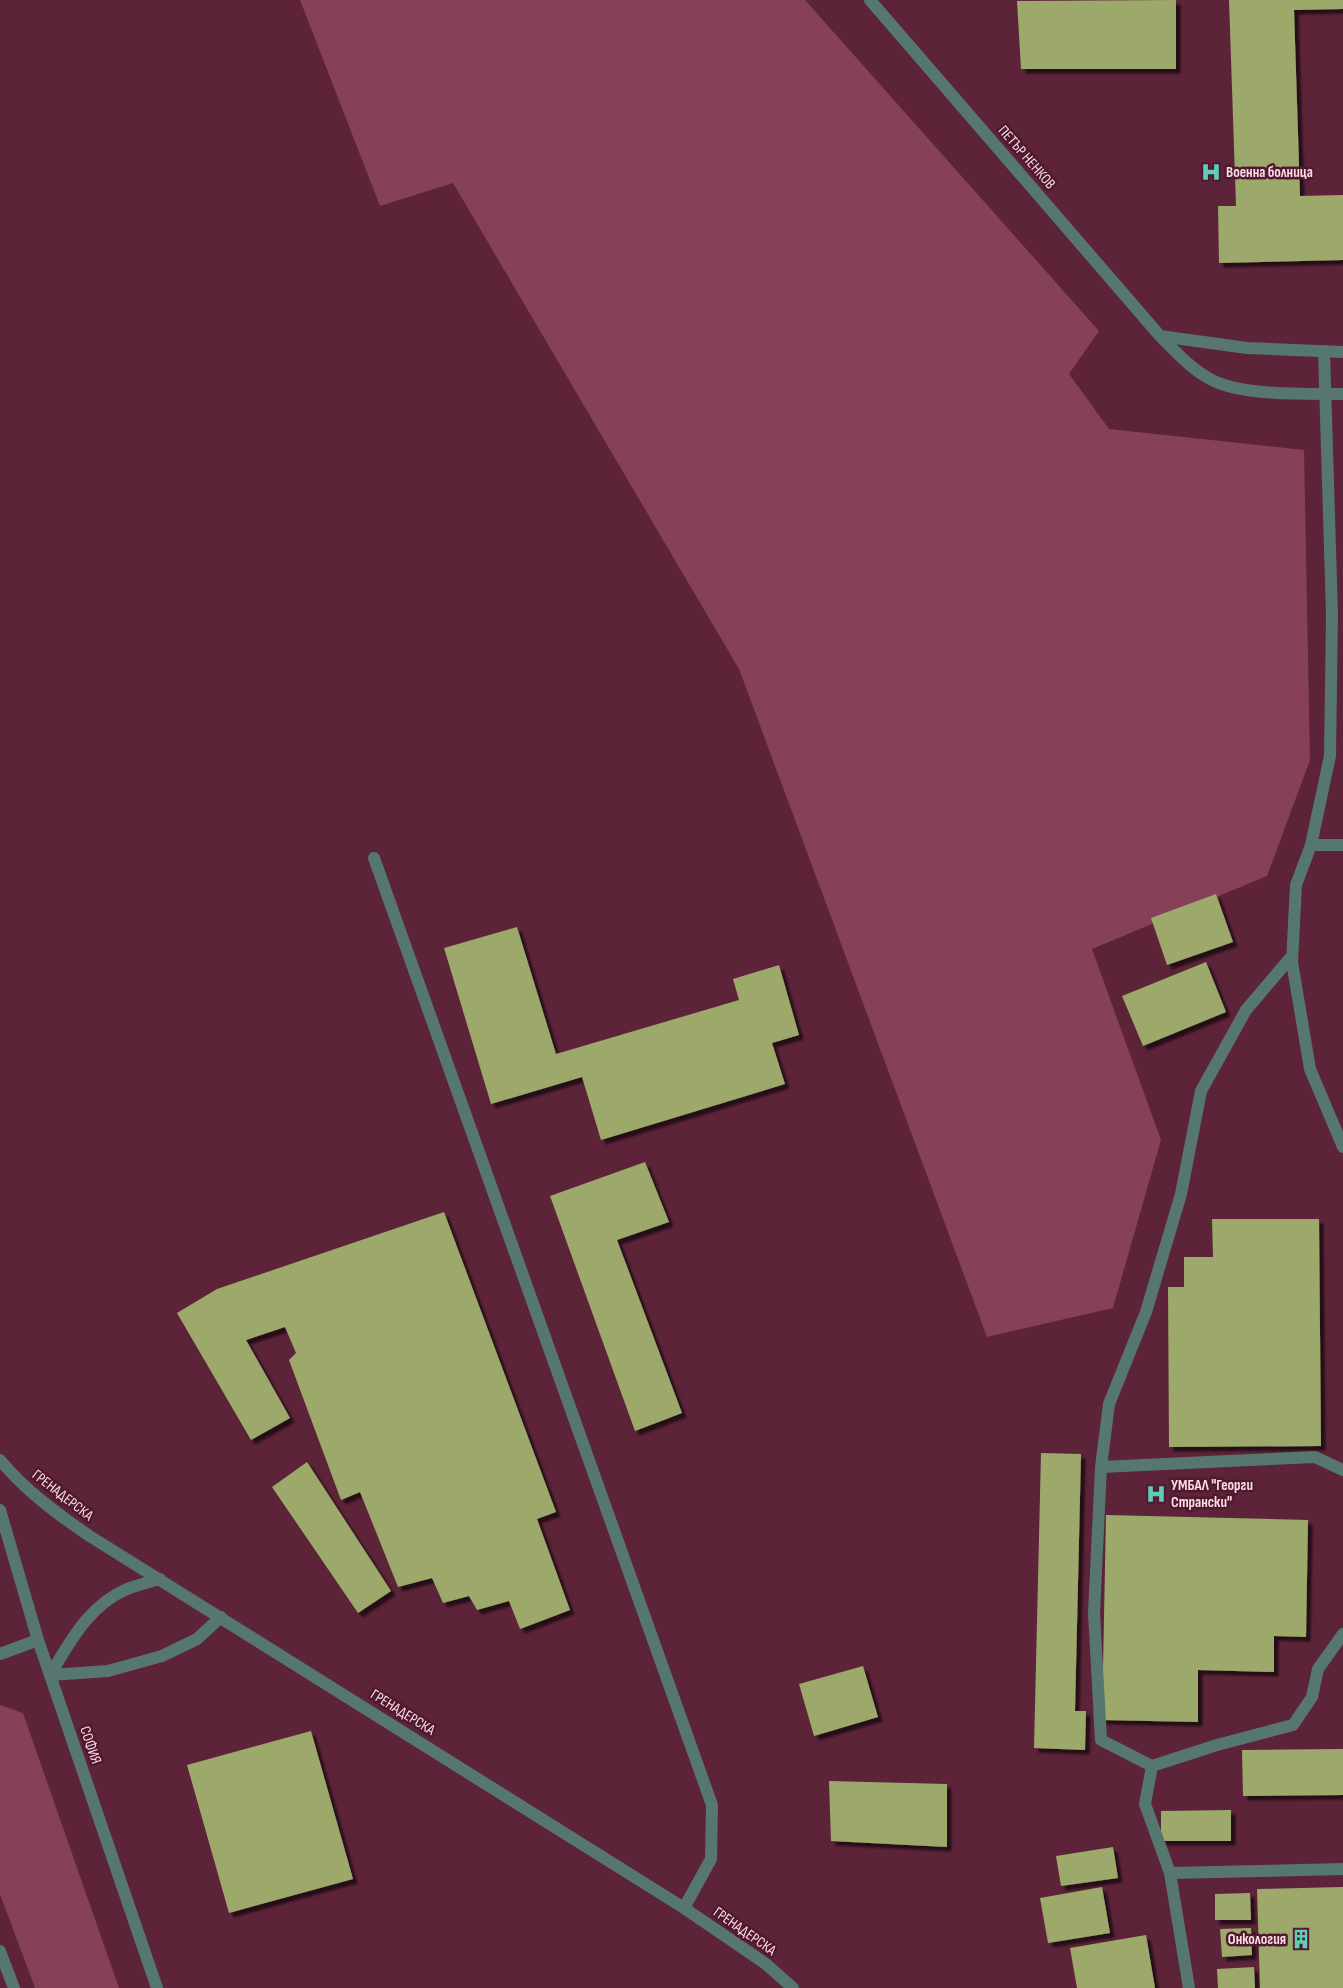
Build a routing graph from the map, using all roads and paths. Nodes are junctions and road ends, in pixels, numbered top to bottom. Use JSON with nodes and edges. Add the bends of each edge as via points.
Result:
{"nodes":[{"id":1,"x":870,"y":0,"type":"edge"},
{"id":2,"x":1160,"y":336,"type":"junction"},
{"id":3,"x":1324,"y":351,"type":"junction"},
{"id":4,"x":1343,"y":352,"type":"edge"},
{"id":5,"x":1325,"y":394,"type":"junction"},
{"id":6,"x":1343,"y":394,"type":"edge"},
{"id":7,"x":1338,"y":614,"type":"edge"},
{"id":8,"x":1310,"y":845,"type":"junction"},
{"id":9,"x":1343,"y":845,"type":"edge"},
{"id":10,"x":374,"y":858,"type":"dead end"},
{"id":11,"x":1292,"y":956,"type":"junction"},
{"id":12,"x":1343,"y":1147,"type":"edge"},
{"id":13,"x":0,"y":1460,"type":"edge"},
{"id":14,"x":1102,"y":1467,"type":"junction"},
{"id":15,"x":1343,"y":1470,"type":"edge"},
{"id":16,"x":0,"y":1510,"type":"edge"},
{"id":17,"x":160,"y":1579,"type":"junction"},
{"id":18,"x":221,"y":1618,"type":"junction"},
{"id":19,"x":1343,"y":1634,"type":"edge"},
{"id":20,"x":38,"y":1640,"type":"junction"},
{"id":21,"x":0,"y":1654,"type":"edge"},
{"id":22,"x":50,"y":1675,"type":"junction"},
{"id":23,"x":1152,"y":1766,"type":"junction"},
{"id":24,"x":1343,"y":1869,"type":"edge"},
{"id":25,"x":1170,"y":1873,"type":"junction"},
{"id":26,"x":684,"y":1908,"type":"junction"},
{"id":27,"x":0,"y":1951,"type":"edge"},
{"id":28,"x":14,"y":1988,"type":"edge"},
{"id":29,"x":157,"y":1988,"type":"edge"},
{"id":30,"x":793,"y":1988,"type":"edge"},
{"id":31,"x":1189,"y":1988,"type":"edge"}],
"edges":[{"from":1,"to":2,"type":"street","name":"ПЕТЪР НЕНКОВ"},
{"from":2,"to":3,"type":"street","via":[[1247,348]]},
{"from":2,"to":5,"type":"street","name":"ПЕТЪР НЕНКОВ","via":[[1187,364],[1210,380],[1236,390]]},
{"from":3,"to":4,"type":"street"},
{"from":3,"to":5,"type":"street"},
{"from":5,"to":6,"type":"street","name":"ПЕТЪР НЕНКОВ"},
{"from":5,"to":7,"type":"street"},
{"from":7,"to":8,"type":"street","via":[[1330,756]]},
{"from":8,"to":9,"type":"street"},
{"from":8,"to":11,"type":"street","via":[[1296,885]]},
{"from":10,"to":26,"type":"street","via":[[712,1805],[711,1858]]},
{"from":11,"to":12,"type":"street","via":[[1310,1069]]},
{"from":11,"to":14,"type":"street","via":[[1246,1010],[1201,1091],[1178,1203],[1146,1312],[1109,1404]]},
{"from":13,"to":17,"type":"street","name":"ГРЕНАДЕРСКА","via":[[51,1510]]},
{"from":14,"to":15,"type":"street","via":[[1315,1457]]},
{"from":14,"to":23,"type":"street","via":[[1094,1613],[1101,1740]]},
{"from":16,"to":20,"type":"street","name":"СОФИЯ"},
{"from":17,"to":18,"type":"street","name":"ГРЕНАДЕРСКА"},
{"from":17,"to":22,"type":"street","via":[[125,1590],[97,1608],[75,1633]]},
{"from":18,"to":22,"type":"street","via":[[197,1639],[162,1656],[108,1671]]},
{"from":18,"to":26,"type":"street","name":"ГРЕНАДЕРСКА"},
{"from":19,"to":23,"type":"street","via":[[1318,1669],[1312,1697],[1293,1725]]},
{"from":20,"to":21,"type":"street"},
{"from":20,"to":22,"type":"street","name":"СОФИЯ"},
{"from":22,"to":29,"type":"street","name":"СОФИЯ"},
{"from":23,"to":25,"type":"street","via":[[1145,1804]]},
{"from":24,"to":25,"type":"street"},
{"from":25,"to":31,"type":"street"},
{"from":26,"to":30,"type":"street","name":"ГРЕНАДЕРСКА","via":[[766,1964]]},
{"from":27,"to":28,"type":"street"}]}
